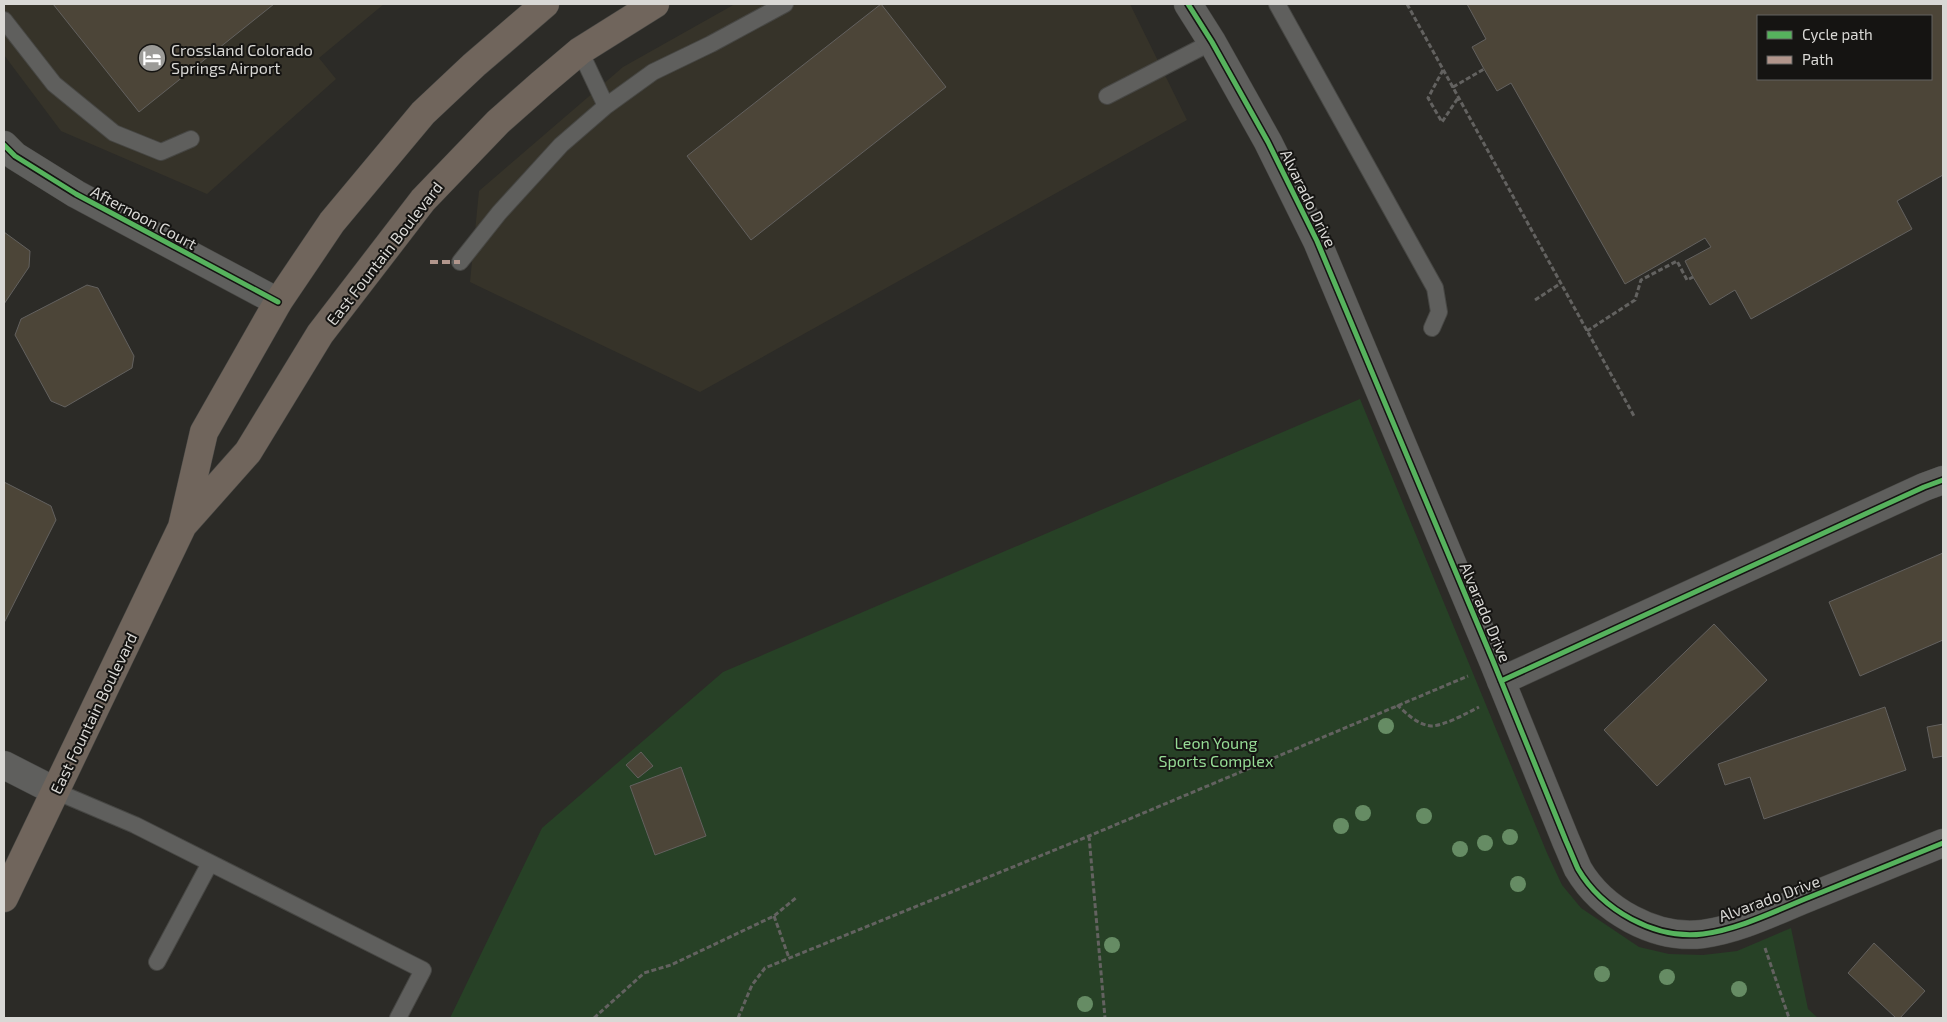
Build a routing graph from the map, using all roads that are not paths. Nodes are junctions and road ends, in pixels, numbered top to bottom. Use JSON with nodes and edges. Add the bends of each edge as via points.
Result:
{"nodes":[{"id":1,"x":545,"y":4,"type":"edge"},
{"id":2,"x":654,"y":4,"type":"edge"},
{"id":3,"x":785,"y":4,"type":"edge"},
{"id":4,"x":1188,"y":4,"type":"edge"},
{"id":5,"x":1277,"y":4,"type":"edge"},
{"id":6,"x":4,"y":20,"type":"edge"},
{"id":7,"x":1212,"y":42,"type":"junction"},
{"id":8,"x":580,"y":51,"type":"junction"},
{"id":9,"x":1107,"y":96,"type":"dead end"},
{"id":10,"x":606,"y":106,"type":"junction"},
{"id":11,"x":191,"y":139,"type":"dead end"},
{"id":12,"x":4,"y":146,"type":"edge"},
{"id":13,"x":460,"y":262,"type":"dead end"},
{"id":14,"x":278,"y":302,"type":"junction"},
{"id":15,"x":1432,"y":328,"type":"dead end"},
{"id":16,"x":1943,"y":480,"type":"edge"},
{"id":17,"x":182,"y":527,"type":"junction"},
{"id":18,"x":1501,"y":681,"type":"junction"},
{"id":19,"x":4,"y":765,"type":"edge"},
{"id":20,"x":55,"y":790,"type":"junction"},
{"id":21,"x":1943,"y":843,"type":"edge"},
{"id":22,"x":210,"y":863,"type":"junction"},
{"id":23,"x":4,"y":898,"type":"edge"},
{"id":24,"x":158,"y":962,"type":"dead end"},
{"id":25,"x":398,"y":1018,"type":"edge"}],
"edges":[{"from":1,"to":14,"type":"highway","name":"East Fountain Boulevard","via":[[423,114],[332,222]]},
{"from":2,"to":8,"type":"highway","name":"East Fountain Boulevard"},
{"from":3,"to":10,"type":"lane","via":[[653,72]]},
{"from":4,"to":7,"type":"street","name":"Alvarado Drive"},
{"from":5,"to":15,"type":"lane","via":[[1436,288],[1438,312]]},
{"from":6,"to":11,"type":"lane","via":[[54,84],[114,133],[161,152]]},
{"from":7,"to":9,"type":"lane"},
{"from":7,"to":18,"type":"street","name":"Alvarado Drive","via":[[1268,142],[1317,241]]},
{"from":8,"to":10,"type":"lane"},
{"from":8,"to":17,"type":"highway","name":"East Fountain Boulevard","via":[[498,122],[423,200],[320,334],[248,452]]},
{"from":10,"to":13,"type":"lane","via":[[560,145]]},
{"from":12,"to":14,"type":"street","name":"Afternoon Court","via":[[76,194]]},
{"from":14,"to":17,"type":"highway","name":"East Fountain Boulevard","via":[[204,432]]},
{"from":16,"to":18,"type":"street"},
{"from":17,"to":20,"type":"highway","name":"East Fountain Boulevard"},
{"from":18,"to":21,"type":"street","name":"Alvarado Drive","via":[[1579,870],[1615,908],[1633,921],[1658,931],[1702,934],[1751,920]]},
{"from":19,"to":20,"type":"street"},
{"from":20,"to":22,"type":"lane"},
{"from":20,"to":23,"type":"highway","name":"East Fountain Boulevard"},
{"from":22,"to":24,"type":"lane"},
{"from":22,"to":25,"type":"lane","via":[[423,970]]}]}
